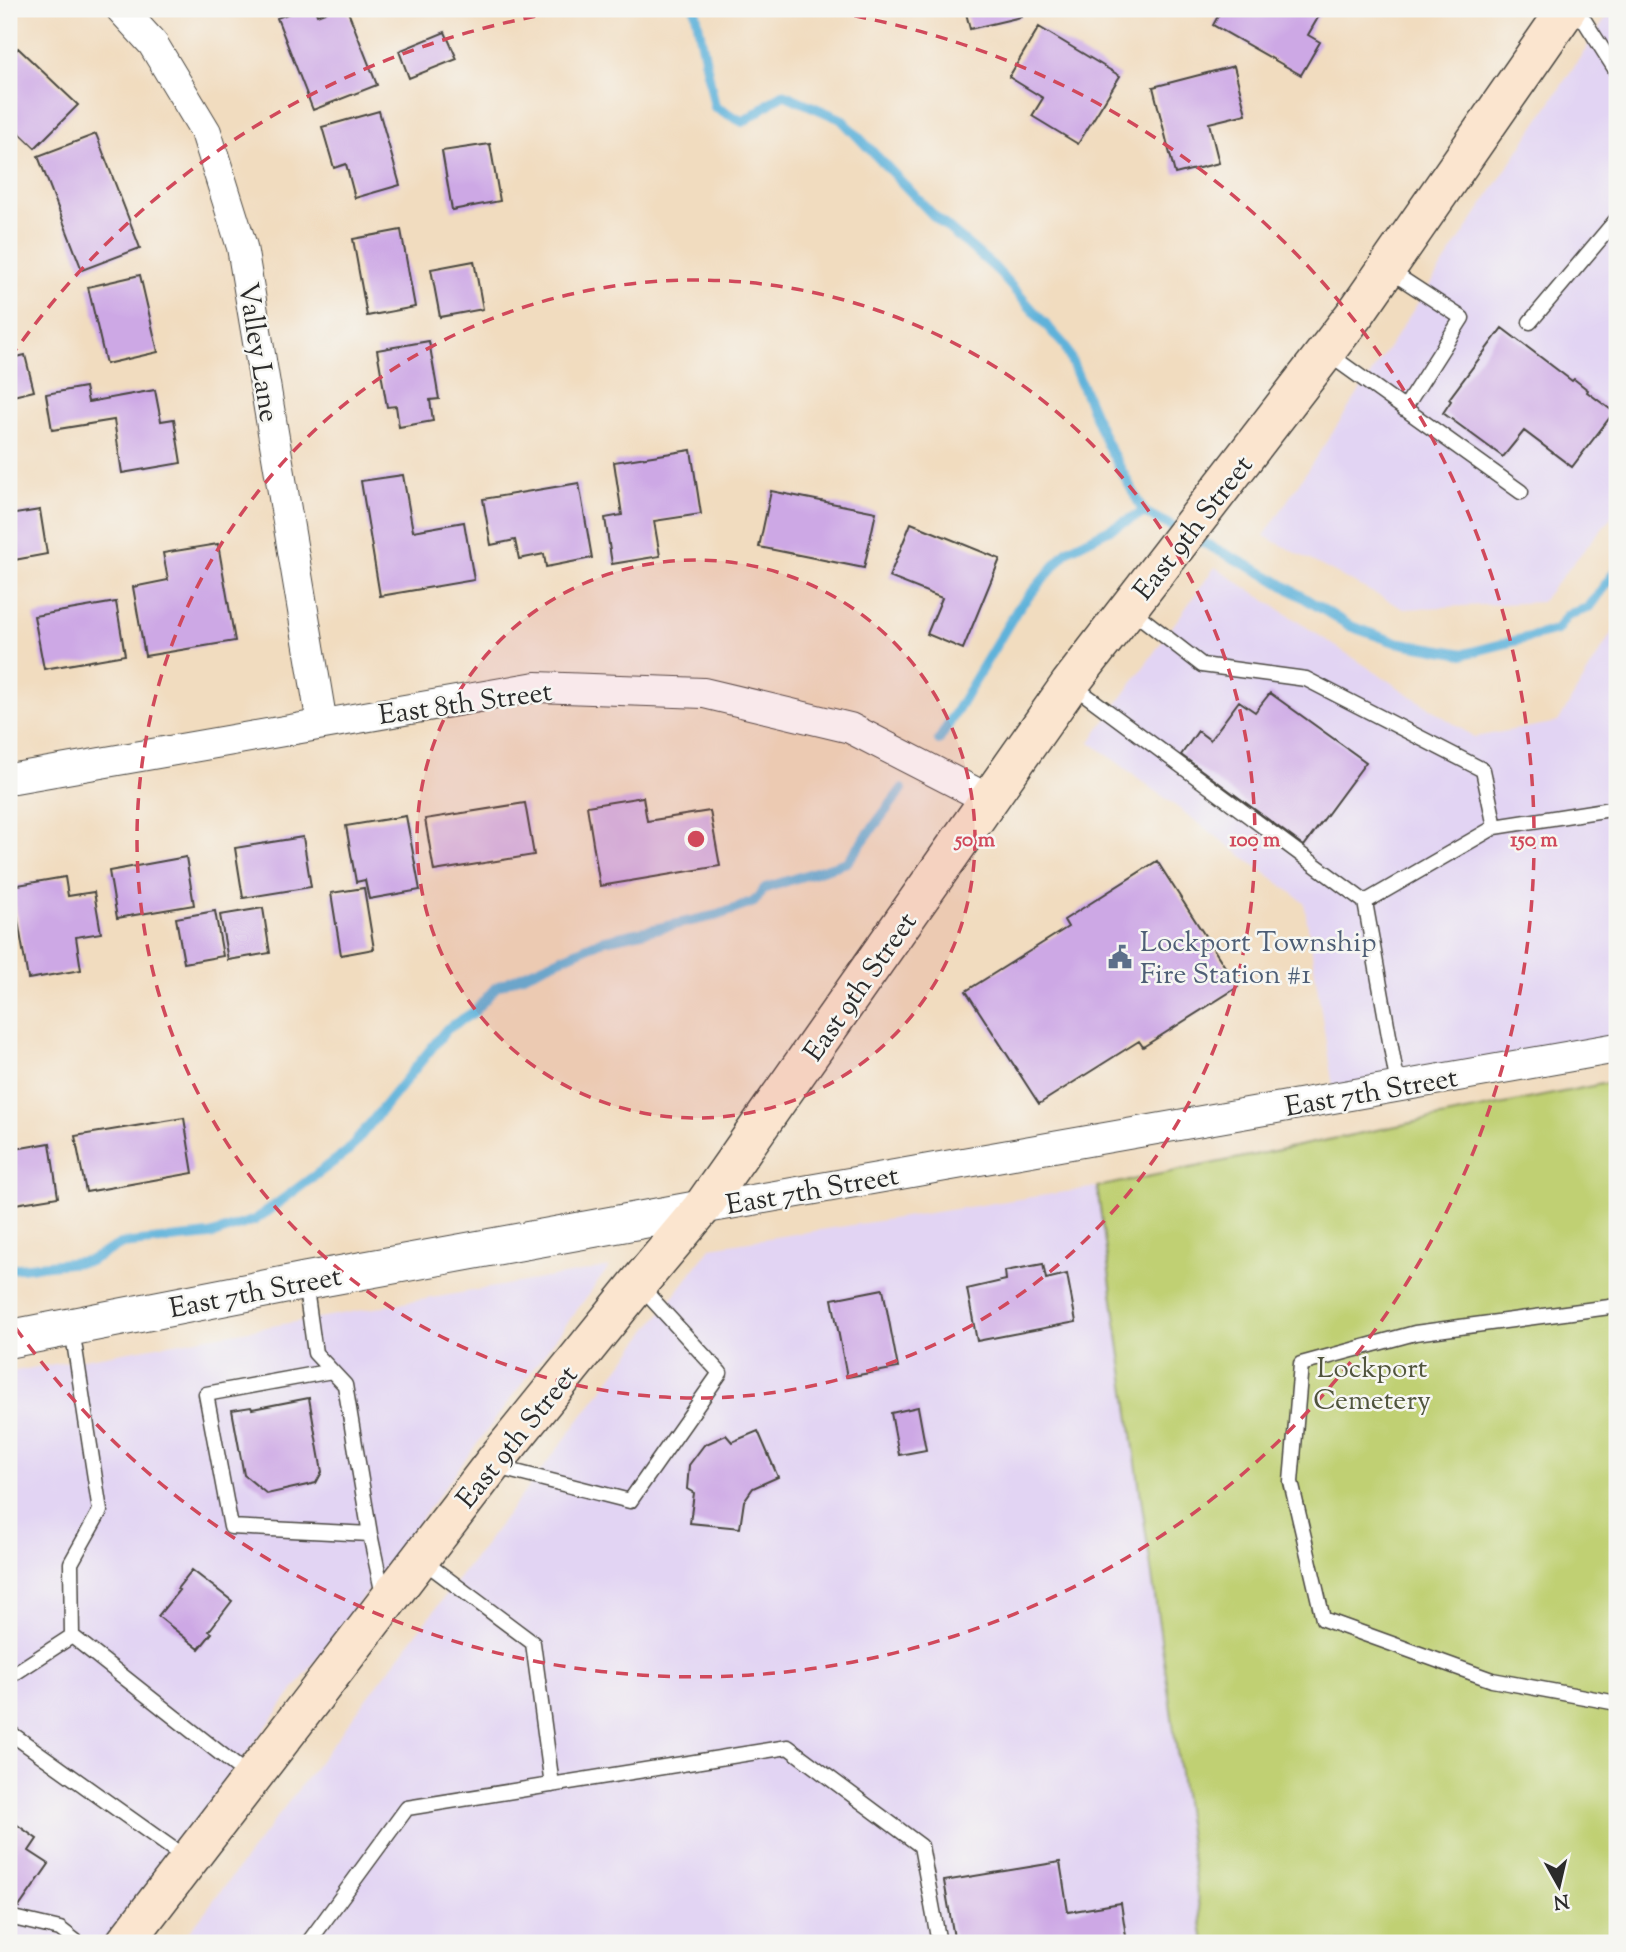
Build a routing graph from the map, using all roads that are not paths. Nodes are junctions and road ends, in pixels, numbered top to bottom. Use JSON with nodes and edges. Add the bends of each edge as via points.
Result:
{"nodes":[{"id":1,"x":121,"y":9,"type":"edge"},
{"id":2,"x":1567,"y":9,"type":"edge"},
{"id":3,"x":1577,"y":9,"type":"edge"},
{"id":4,"x":1617,"y":72,"type":"edge"},
{"id":5,"x":1617,"y":219,"type":"edge"},
{"id":6,"x":1387,"y":269,"type":"junction"},
{"id":7,"x":1530,"y":322,"type":"dead end"},
{"id":8,"x":1326,"y":352,"type":"junction"},
{"id":9,"x":1404,"y":409,"type":"junction"},
{"id":10,"x":1521,"y":492,"type":"dead end"},
{"id":11,"x":1129,"y":608,"type":"junction"},
{"id":12,"x":1070,"y":684,"type":"junction"},
{"id":13,"x":322,"y":724,"type":"junction"},
{"id":14,"x":9,"y":779,"type":"edge"},
{"id":15,"x":990,"y":800,"type":"junction"},
{"id":16,"x":1617,"y":808,"type":"edge"},
{"id":17,"x":1495,"y":827,"type":"junction"},
{"id":18,"x":1366,"y":902,"type":"junction"},
{"id":19,"x":1617,"y":1048,"type":"edge"},
{"id":20,"x":1398,"y":1086,"type":"junction"},
{"id":21,"x":701,"y":1209,"type":"junction"},
{"id":22,"x":305,"y":1281,"type":"junction"},
{"id":23,"x":638,"y":1284,"type":"junction"},
{"id":24,"x":1617,"y":1306,"type":"edge"},
{"id":25,"x":72,"y":1326,"type":"junction"},
{"id":26,"x":9,"y":1339,"type":"edge"},
{"id":27,"x":332,"y":1371,"type":"junction"},
{"id":28,"x":491,"y":1465,"type":"junction"},
{"id":29,"x":370,"y":1534,"type":"junction"},
{"id":30,"x":419,"y":1558,"type":"junction"},
{"id":31,"x":385,"y":1603,"type":"junction"},
{"id":32,"x":72,"y":1636,"type":"junction"},
{"id":33,"x":9,"y":1677,"type":"edge"},
{"id":34,"x":1617,"y":1703,"type":"edge"},
{"id":35,"x":9,"y":1732,"type":"edge"},
{"id":36,"x":251,"y":1778,"type":"junction"},
{"id":37,"x":552,"y":1785,"type":"junction"},
{"id":38,"x":188,"y":1860,"type":"junction"},
{"id":39,"x":9,"y":1917,"type":"edge"},
{"id":40,"x":78,"y":1943,"type":"edge"},
{"id":41,"x":125,"y":1943,"type":"edge"},
{"id":42,"x":307,"y":1943,"type":"edge"},
{"id":43,"x":939,"y":1943,"type":"edge"}],
"edges":[{"from":1,"to":13,"type":"street","name":"Valley Lane","via":[[153,44],[206,132],[242,247]]},
{"from":2,"to":6,"type":"main road","name":"East 9th Street"},
{"from":3,"to":4,"type":"lane"},
{"from":5,"to":7,"type":"lane"},
{"from":6,"to":8,"type":"main road","name":"East 9th Street"},
{"from":6,"to":9,"type":"lane","via":[[1462,318]]},
{"from":8,"to":9,"type":"lane"},
{"from":8,"to":11,"type":"main road","name":"East 9th Street"},
{"from":9,"to":10,"type":"lane"},
{"from":11,"to":12,"type":"main road","name":"East 9th Street"},
{"from":11,"to":17,"type":"lane","via":[[1202,665],[1306,679],[1483,770]]},
{"from":12,"to":15,"type":"main road","name":"East 9th Street"},
{"from":12,"to":18,"type":"lane"},
{"from":13,"to":14,"type":"street","name":"East 8th Street"},
{"from":13,"to":15,"type":"street","name":"East 8th Street","via":[[536,687],[704,693],[850,728]]},
{"from":15,"to":21,"type":"main road","name":"East 9th Street"},
{"from":16,"to":17,"type":"lane"},
{"from":17,"to":18,"type":"lane"},
{"from":18,"to":20,"type":"lane"},
{"from":19,"to":20,"type":"street","name":"East 7th Street"},
{"from":20,"to":21,"type":"street","name":"East 7th Street"},
{"from":21,"to":22,"type":"street","name":"East 7th Street"},
{"from":21,"to":23,"type":"main road","name":"East 9th Street"},
{"from":22,"to":25,"type":"street","name":"East 7th Street"},
{"from":22,"to":27,"type":"lane","via":[[315,1353]]},
{"from":23,"to":28,"type":"main road","name":"East 9th Street"},
{"from":23,"to":28,"type":"lane","via":[[720,1373],[630,1501]]},
{"from":24,"to":34,"type":"lane","via":[[1415,1333],[1301,1364],[1291,1482],[1323,1619],[1492,1680]]},
{"from":25,"to":26,"type":"street","name":"East 7th Street"},
{"from":25,"to":32,"type":"lane","via":[[100,1511],[71,1563]]},
{"from":27,"to":29,"type":"lane","via":[[345,1385]]},
{"from":27,"to":29,"type":"lane","via":[[206,1394],[231,1527]]},
{"from":28,"to":30,"type":"main road","name":"East 9th Street"},
{"from":29,"to":31,"type":"lane"},
{"from":30,"to":31,"type":"main road","name":"East 9th Street"},
{"from":30,"to":37,"type":"lane","via":[[533,1643]]},
{"from":31,"to":36,"type":"main road","name":"East 9th Street"},
{"from":32,"to":33,"type":"lane"},
{"from":32,"to":36,"type":"lane"},
{"from":35,"to":38,"type":"lane"},
{"from":36,"to":38,"type":"main road","name":"East 9th Street"},
{"from":37,"to":42,"type":"lane","via":[[407,1808]]},
{"from":37,"to":43,"type":"lane","via":[[788,1747],[921,1846]]},
{"from":38,"to":41,"type":"main road","name":"East 9th Street"},
{"from":39,"to":40,"type":"lane","via":[[60,1928]]}]}
